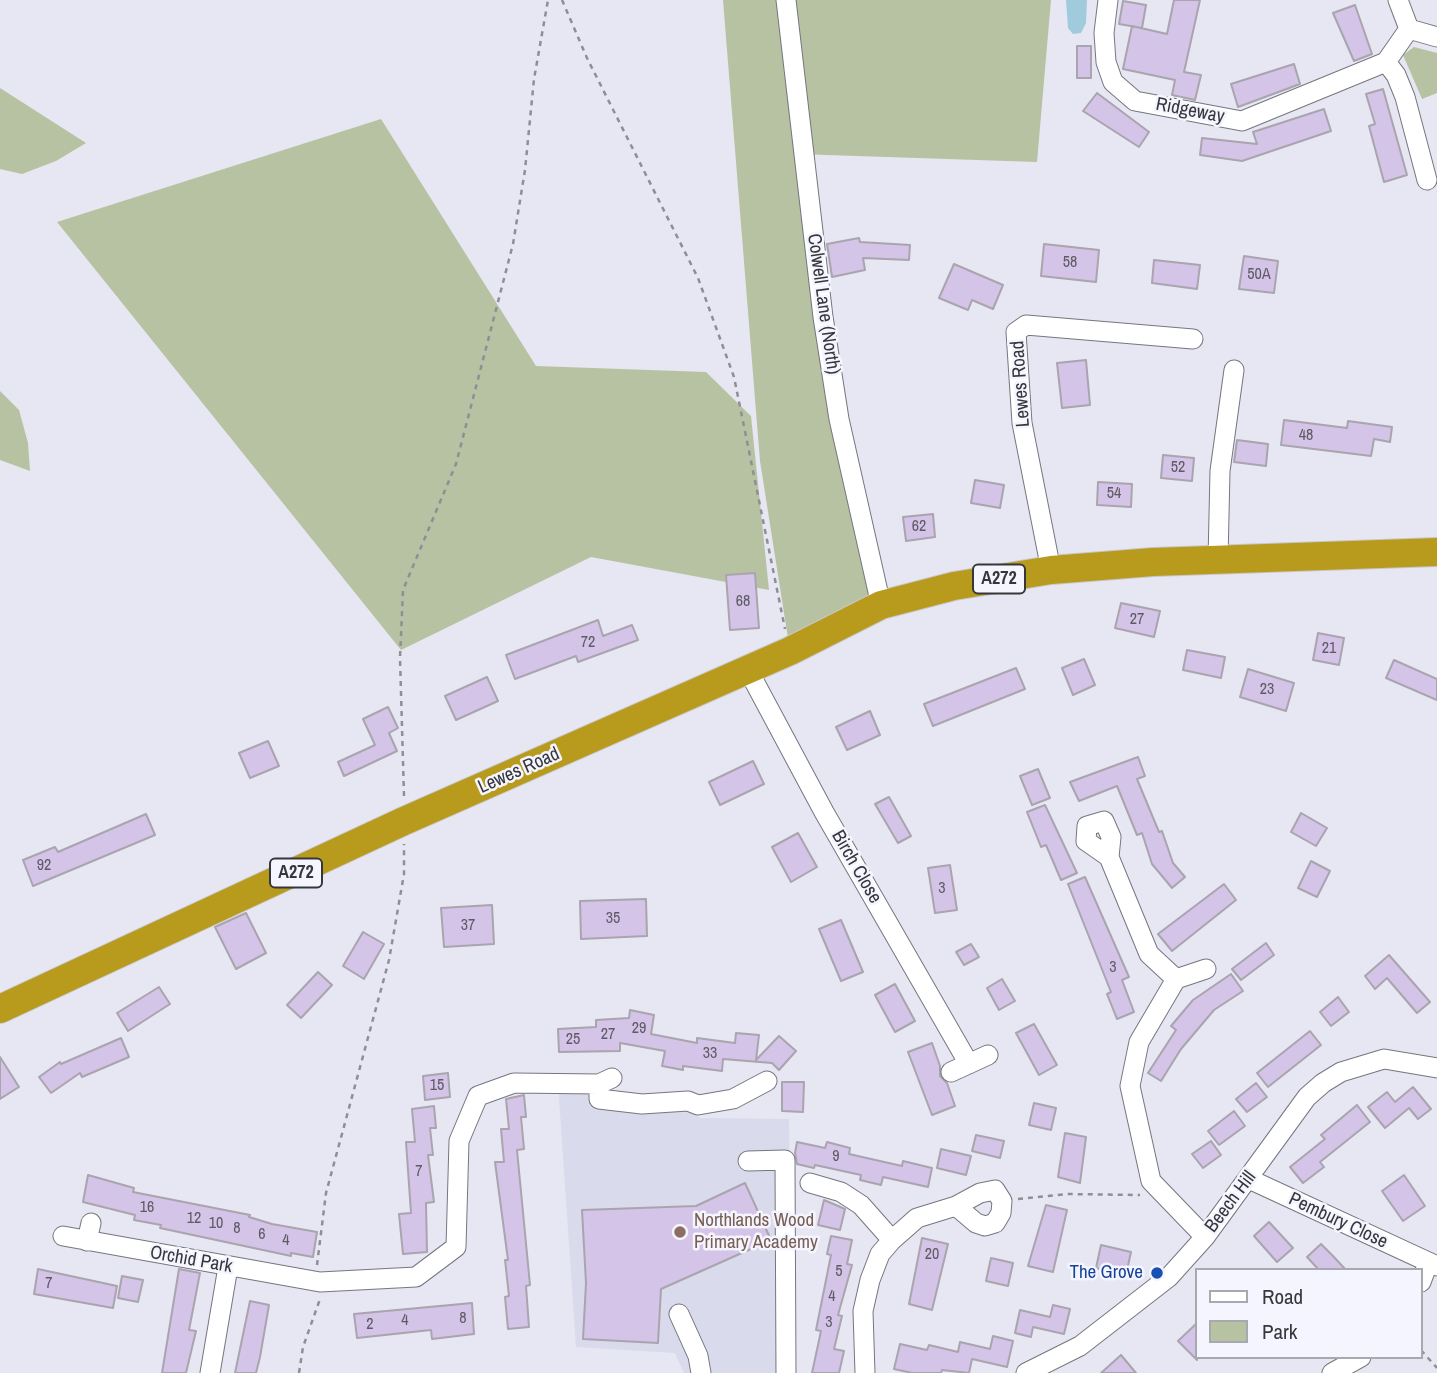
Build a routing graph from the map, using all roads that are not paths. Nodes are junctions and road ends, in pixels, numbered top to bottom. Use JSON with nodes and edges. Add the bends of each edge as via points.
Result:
{"nodes":[{"id":1,"x":786,"y":0,"type":"edge"},
{"id":2,"x":1108,"y":0,"type":"edge"},
{"id":3,"x":1398,"y":0,"type":"edge"},
{"id":4,"x":1409,"y":29,"type":"junction"},
{"id":5,"x":1437,"y":37,"type":"edge"},
{"id":6,"x":1386,"y":62,"type":"junction"},
{"id":7,"x":1427,"y":180,"type":"dead end"},
{"id":8,"x":1193,"y":339,"type":"dead end"},
{"id":9,"x":1234,"y":370,"type":"dead end"},
{"id":10,"x":1437,"y":552,"type":"edge"},
{"id":11,"x":1217,"y":560,"type":"junction"},
{"id":12,"x":1051,"y":570,"type":"junction"},
{"id":13,"x":881,"y":605,"type":"junction"},
{"id":14,"x":747,"y":668,"type":"junction"},
{"id":15,"x":1109,"y":857,"type":"dead end"},
{"id":16,"x":1206,"y":970,"type":"dead end"},
{"id":17,"x":1176,"y":979,"type":"junction"},
{"id":18,"x":0,"y":1010,"type":"edge"},
{"id":19,"x":988,"y":1055,"type":"dead end"},
{"id":20,"x":1437,"y":1068,"type":"edge"},
{"id":21,"x":767,"y":1081,"type":"dead end"},
{"id":22,"x":748,"y":1161,"type":"dead end"},
{"id":23,"x":1249,"y":1179,"type":"junction"},
{"id":24,"x":810,"y":1183,"type":"dead end"},
{"id":25,"x":956,"y":1206,"type":"junction"},
{"id":26,"x":63,"y":1236,"type":"dead end"},
{"id":27,"x":1205,"y":1237,"type":"junction"},
{"id":28,"x":892,"y":1240,"type":"junction"},
{"id":29,"x":1433,"y":1264,"type":"edge"},
{"id":30,"x":228,"y":1267,"type":"junction"},
{"id":31,"x":1423,"y":1279,"type":"edge"},
{"id":32,"x":679,"y":1314,"type":"dead end"},
{"id":33,"x":1357,"y":1359,"type":"edge"},
{"id":34,"x":1055,"y":1368,"type":"edge"},
{"id":35,"x":210,"y":1373,"type":"edge"},
{"id":36,"x":701,"y":1373,"type":"edge"},
{"id":37,"x":786,"y":1373,"type":"edge"},
{"id":38,"x":865,"y":1373,"type":"edge"},
{"id":39,"x":1026,"y":1373,"type":"edge"},
{"id":40,"x":1332,"y":1373,"type":"edge"}],
"edges":[{"from":1,"to":13,"type":"street","name":"Colwell Lane (North)","via":[[822,317],[839,419]]},
{"from":2,"to":6,"type":"street","name":"Ridgeway","via":[[1106,62],[1114,82],[1135,101],[1242,121]]},
{"from":3,"to":4,"type":"street"},
{"from":4,"to":5,"type":"street"},
{"from":4,"to":6,"type":"street"},
{"from":6,"to":7,"type":"street","via":[[1405,97]]},
{"from":8,"to":12,"type":"street","name":"Lewes Road","via":[[1027,325],[1016,332],[1022,424]]},
{"from":9,"to":11,"type":"street","via":[[1220,471]]},
{"from":10,"to":11,"type":"highway","name":"Lewes Road","number":"A272"},
{"from":11,"to":12,"type":"highway","name":"Lewes Road","number":"A272"},
{"from":12,"to":13,"type":"highway","name":"Lewes Road","number":"A272","via":[[954,586]]},
{"from":13,"to":14,"type":"highway","name":"Lewes Road","number":"A272"},
{"from":14,"to":18,"type":"highway","name":"Lewes Road","number":"A272","via":[[404,821]]},
{"from":14,"to":19,"type":"street","name":"Birch Close","via":[[960,1068]]},
{"from":15,"to":17,"type":"street","via":[[1149,954]]},
{"from":16,"to":17,"type":"street"},
{"from":17,"to":27,"type":"street","via":[[1139,1042],[1130,1086],[1152,1181]]},
{"from":20,"to":23,"type":"street","name":"Beech Hill","via":[[1384,1059],[1341,1072],[1307,1097]]},
{"from":21,"to":30,"type":"street","name":"Orchid Park","via":[[711,1105],[599,1099],[606,1081],[514,1083],[478,1096],[459,1141],[456,1247],[416,1277],[320,1282]]},
{"from":22,"to":37,"type":"street","via":[[785,1160]]},
{"from":23,"to":27,"type":"street","name":"Beech Hill"},
{"from":23,"to":29,"type":"street","name":"Pembury Close"},
{"from":24,"to":28,"type":"street","via":[[841,1192],[861,1205]]},
{"from":25,"to":25,"type":"street","via":[[980,1192],[995,1190],[1002,1201],[995,1223],[985,1226]]},
{"from":25,"to":28,"type":"street","via":[[917,1218]]},
{"from":26,"to":30,"type":"street","name":"Orchid Park","via":[[89,1232]]},
{"from":27,"to":34,"type":"street","name":"Beech Hill","via":[[1169,1277]]},
{"from":28,"to":38,"type":"street","via":[[877,1263],[863,1311]]},
{"from":29,"to":31,"type":"street","name":"Pembury Close"},
{"from":30,"to":35,"type":"street"},
{"from":32,"to":36,"type":"street"},
{"from":33,"to":40,"type":"street"},
{"from":34,"to":39,"type":"street","name":"Beech Hill"}]}
